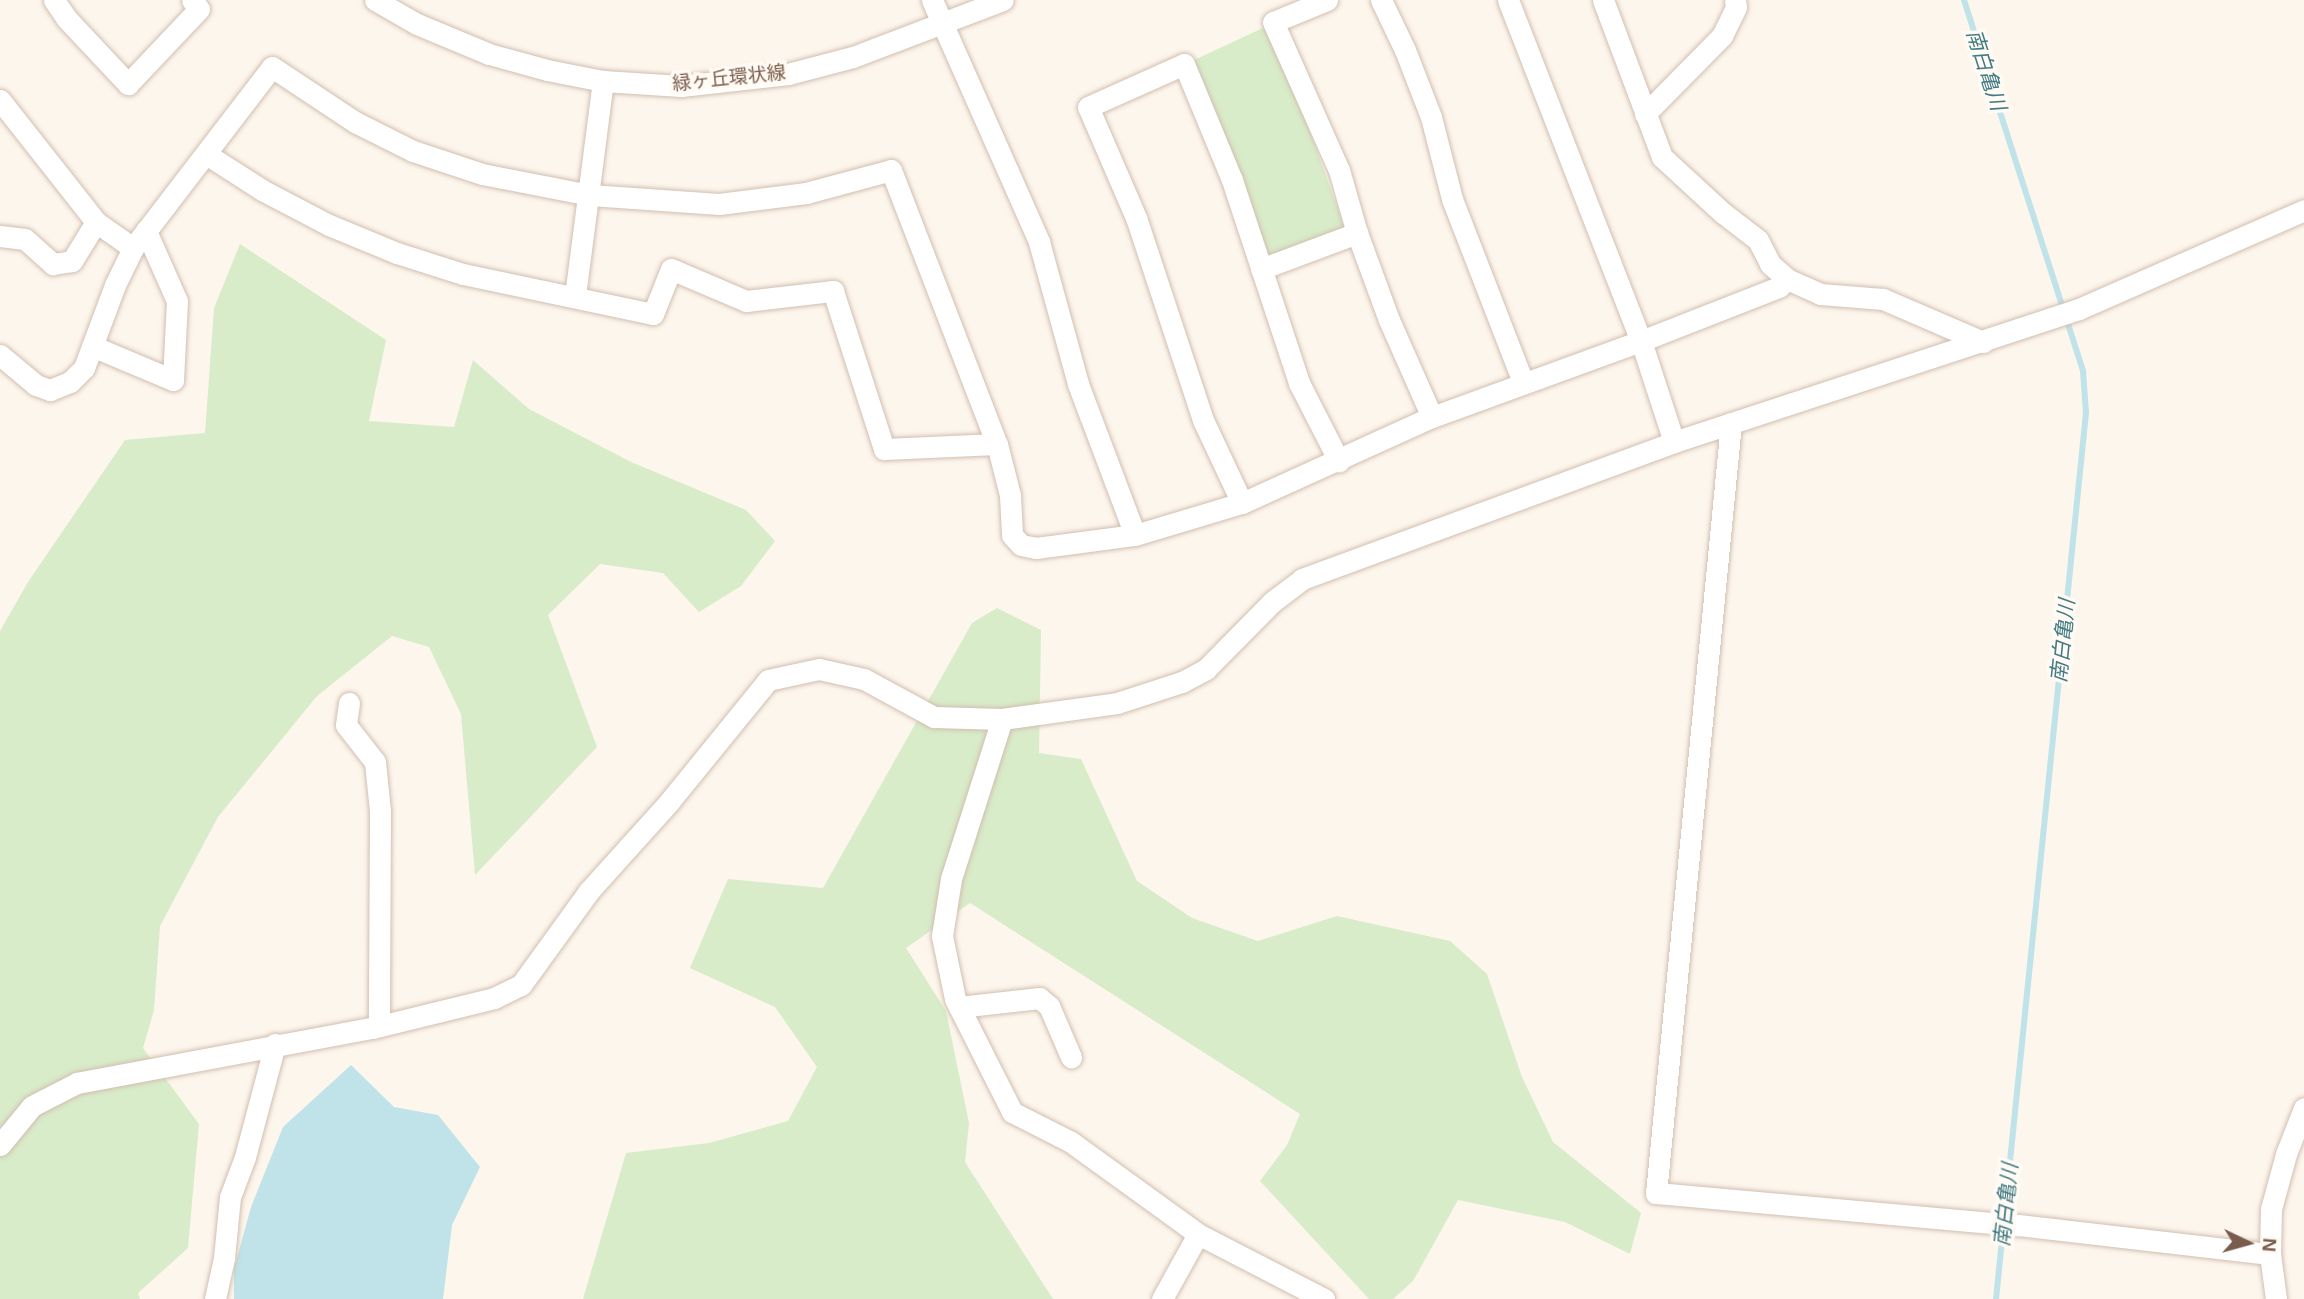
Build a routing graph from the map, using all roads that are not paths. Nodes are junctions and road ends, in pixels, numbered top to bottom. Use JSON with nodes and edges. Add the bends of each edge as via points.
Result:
{"nodes":[{"id":1,"x":54,"y":0,"type":"edge"},
{"id":2,"x":192,"y":0,"type":"edge"},
{"id":3,"x":375,"y":0,"type":"edge"},
{"id":4,"x":932,"y":0,"type":"edge"},
{"id":5,"x":1003,"y":0,"type":"edge"},
{"id":6,"x":1327,"y":0,"type":"edge"},
{"id":7,"x":1381,"y":0,"type":"edge"},
{"id":8,"x":1508,"y":0,"type":"edge"},
{"id":9,"x":1603,"y":0,"type":"edge"},
{"id":10,"x":1735,"y":0,"type":"edge"},
{"id":11,"x":942,"y":23,"type":"junction"},
{"id":12,"x":603,"y":81,"type":"junction"},
{"id":13,"x":0,"y":100,"type":"edge"},
{"id":14,"x":1645,"y":114,"type":"junction"},
{"id":15,"x":206,"y":154,"type":"junction"},
{"id":16,"x":590,"y":195,"type":"junction"},
{"id":17,"x":2304,"y":210,"type":"edge"},
{"id":18,"x":96,"y":222,"type":"junction"},
{"id":19,"x":146,"y":231,"type":"junction"},
{"id":20,"x":1357,"y":233,"type":"junction"},
{"id":21,"x":0,"y":236,"type":"edge"},
{"id":22,"x":133,"y":248,"type":"junction"},
{"id":23,"x":1261,"y":269,"type":"junction"},
{"id":24,"x":1787,"y":279,"type":"junction"},
{"id":25,"x":575,"y":296,"type":"junction"},
{"id":26,"x":1641,"y":341,"type":"junction"},
{"id":27,"x":1983,"y":342,"type":"junction"},
{"id":28,"x":92,"y":346,"type":"junction"},
{"id":29,"x":0,"y":355,"type":"edge"},
{"id":30,"x":1523,"y":382,"type":"junction"},
{"id":31,"x":1432,"y":417,"type":"junction"},
{"id":32,"x":1731,"y":423,"type":"junction"},
{"id":33,"x":1674,"y":442,"type":"junction"},
{"id":34,"x":997,"y":444,"type":"junction"},
{"id":35,"x":1339,"y":461,"type":"junction"},
{"id":36,"x":1242,"y":503,"type":"junction"},
{"id":37,"x":1135,"y":535,"type":"junction"},
{"id":38,"x":349,"y":703,"type":"dead end"},
{"id":39,"x":1002,"y":719,"type":"junction"},
{"id":40,"x":959,"y":1007,"type":"junction"},
{"id":41,"x":379,"y":1026,"type":"junction"},
{"id":42,"x":275,"y":1044,"type":"junction"},
{"id":43,"x":1071,"y":1057,"type":"dead end"},
{"id":44,"x":2304,"y":1108,"type":"edge"},
{"id":45,"x":0,"y":1144,"type":"edge"},
{"id":46,"x":1198,"y":1234,"type":"junction"},
{"id":47,"x":2270,"y":1254,"type":"junction"},
{"id":48,"x":215,"y":1299,"type":"edge"},
{"id":49,"x":1162,"y":1299,"type":"edge"},
{"id":50,"x":1324,"y":1299,"type":"edge"},
{"id":51,"x":2276,"y":1299,"type":"edge"}],
"edges":[{"from":1,"to":2,"type":"street","via":[[128,84],[199,9]]},
{"from":3,"to":12,"type":"street","name":"緑ヶ丘環状線","via":[[417,24],[489,54]]},
{"from":4,"to":11,"type":"street"},
{"from":5,"to":11,"type":"street","name":"緑ヶ丘環状線"},
{"from":6,"to":20,"type":"street","via":[[1273,22],[1339,170]]},
{"from":7,"to":30,"type":"street","via":[[1427,106],[1452,199]]},
{"from":8,"to":26,"type":"street"},
{"from":9,"to":14,"type":"street"},
{"from":10,"to":14,"type":"street","via":[[1722,36]]},
{"from":11,"to":12,"type":"street","name":"緑ヶ丘環状線","via":[[853,57],[788,74],[681,86]]},
{"from":11,"to":37,"type":"street","via":[[1039,242],[1078,384]]},
{"from":12,"to":16,"type":"street"},
{"from":13,"to":18,"type":"street"},
{"from":14,"to":24,"type":"street","via":[[1662,157],[1758,240],[1770,264]]},
{"from":15,"to":16,"type":"street","via":[[272,67],[355,122],[413,151],[482,174]]},
{"from":15,"to":19,"type":"street"},
{"from":15,"to":25,"type":"street","via":[[317,219],[397,253],[463,274]]},
{"from":16,"to":25,"type":"street"},
{"from":16,"to":34,"type":"street","via":[[719,204],[806,193],[891,170]]},
{"from":17,"to":27,"type":"street","via":[[2078,309]]},
{"from":18,"to":21,"type":"street","via":[[72,261],[54,264],[25,239]]},
{"from":18,"to":22,"type":"street"},
{"from":19,"to":22,"type":"street"},
{"from":19,"to":28,"type":"street","via":[[177,301],[173,380]]},
{"from":20,"to":23,"type":"street"},
{"from":20,"to":31,"type":"street"},
{"from":22,"to":28,"type":"street"},
{"from":23,"to":35,"type":"street","via":[[1299,383]]},
{"from":23,"to":36,"type":"street","via":[[1233,180],[1184,64],[1088,107],[1137,220],[1203,420]]},
{"from":24,"to":26,"type":"street","via":[[1779,287]]},
{"from":24,"to":27,"type":"street","via":[[1820,294],[1883,299]]},
{"from":25,"to":34,"type":"street","via":[[653,314],[671,269],[746,301],[833,291],[884,449]]},
{"from":26,"to":30,"type":"street"},
{"from":26,"to":33,"type":"street"},
{"from":27,"to":32,"type":"street"},
{"from":28,"to":29,"type":"street","via":[[84,368],[70,382],[50,390],[36,385]]},
{"from":30,"to":31,"type":"street"},
{"from":31,"to":35,"type":"street"},
{"from":32,"to":33,"type":"street"},
{"from":32,"to":47,"type":"street","via":[[1656,1193],[2018,1225]]},
{"from":33,"to":39,"type":"street","via":[[1302,579],[1272,602],[1206,669],[1182,682],[1117,703]]},
{"from":34,"to":37,"type":"street","via":[[1010,495],[1012,534],[1021,545],[1036,548]]},
{"from":35,"to":36,"type":"street"},
{"from":36,"to":37,"type":"street"},
{"from":38,"to":41,"type":"street","via":[[346,726],[375,762],[379,799]]},
{"from":39,"to":40,"type":"street","via":[[951,879],[942,936]]},
{"from":39,"to":41,"type":"street","via":[[933,717],[864,679],[819,669],[768,680],[589,891],[521,985],[494,998]]},
{"from":40,"to":43,"type":"street","via":[[1039,998],[1049,1006]]},
{"from":40,"to":46,"type":"street","via":[[1012,1112],[1071,1142]]},
{"from":41,"to":42,"type":"street"},
{"from":42,"to":45,"type":"street","via":[[77,1083],[33,1106]]},
{"from":42,"to":48,"type":"street","via":[[230,1197],[225,1258]]},
{"from":44,"to":47,"type":"street","via":[[2271,1209]]},
{"from":46,"to":49,"type":"street"},
{"from":46,"to":50,"type":"street"},
{"from":47,"to":51,"type":"street"}]}
